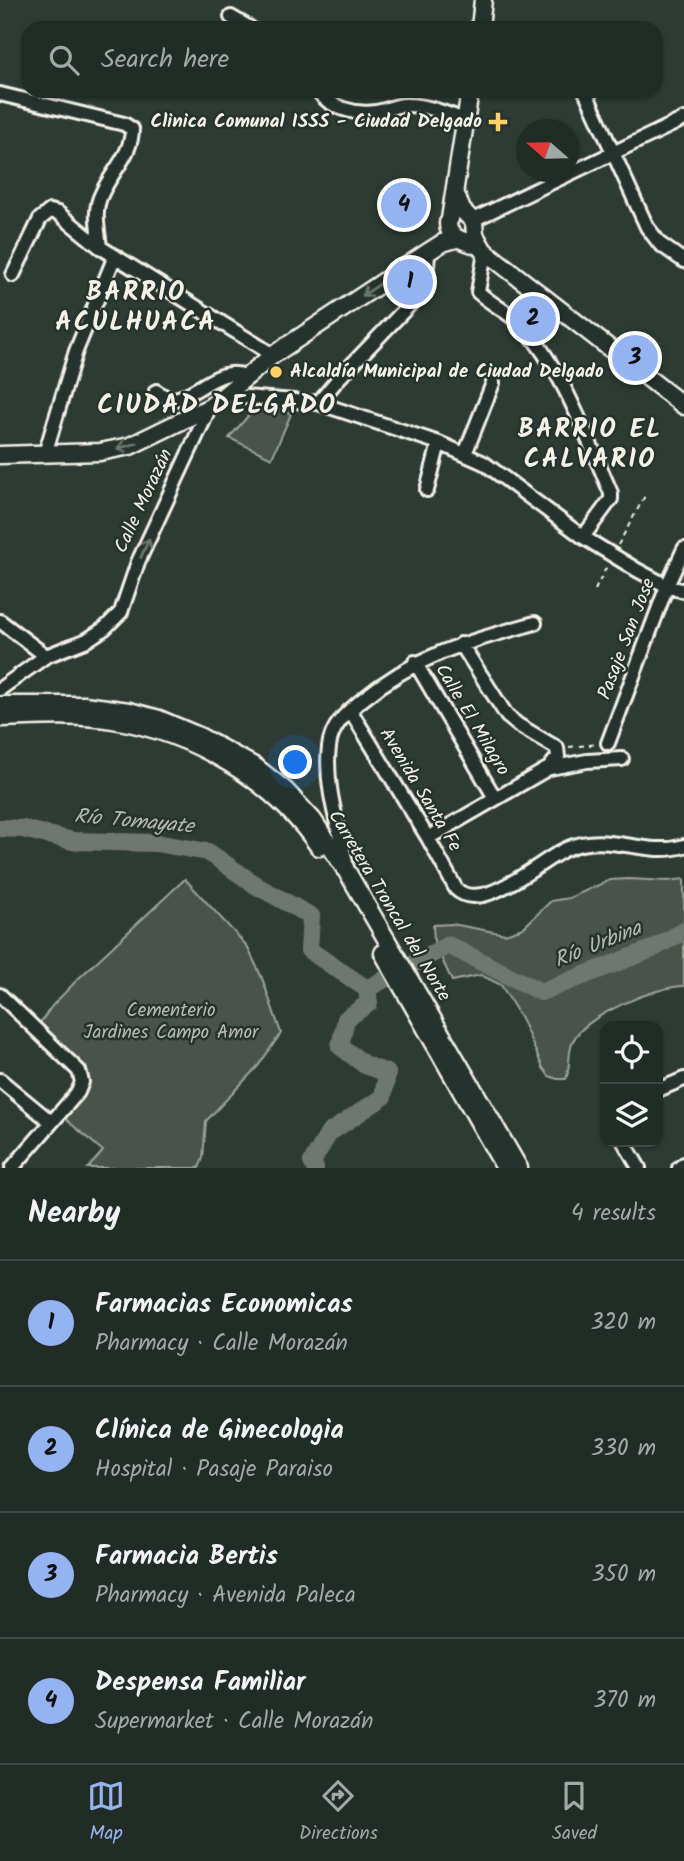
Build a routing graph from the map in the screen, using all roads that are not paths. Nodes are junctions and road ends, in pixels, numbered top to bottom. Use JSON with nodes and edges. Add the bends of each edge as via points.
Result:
{"nodes":[{"id":1,"x":483,"y":0,"type":"edge"},
{"id":2,"x":231,"y":17,"type":"dead end"},
{"id":3,"x":238,"y":21,"type":"edge"},
{"id":4,"x":481,"y":21,"type":"edge"},
{"id":5,"x":0,"y":94,"type":"edge"},
{"id":6,"x":323,"y":98,"type":"edge"},
{"id":7,"x":469,"y":98,"type":"edge"},
{"id":8,"x":588,"y":98,"type":"edge"},
{"id":9,"x":684,"y":119,"type":"edge"},
{"id":10,"x":465,"y":120,"type":"junction"},
{"id":11,"x":612,"y":153,"type":"junction"},
{"id":12,"x":455,"y":187,"type":"junction"},
{"id":13,"x":449,"y":221,"type":"junction"},
{"id":14,"x":466,"y":229,"type":"junction"},
{"id":15,"x":100,"y":247,"type":"junction"},
{"id":16,"x":428,"y":252,"type":"junction"},
{"id":17,"x":485,"y":252,"type":"junction"},
{"id":18,"x":115,"y":256,"type":"junction"},
{"id":19,"x":684,"y":261,"type":"edge"},
{"id":20,"x":13,"y":275,"type":"dead end"},
{"id":21,"x":273,"y":355,"type":"junction"},
{"id":22,"x":246,"y":376,"type":"junction"},
{"id":23,"x":493,"y":383,"type":"dead end"},
{"id":24,"x":156,"y":391,"type":"dead end"},
{"id":25,"x":682,"y":399,"type":"edge"},
{"id":26,"x":217,"y":401,"type":"junction"},
{"id":27,"x":317,"y":403,"type":"junction"},
{"id":28,"x":439,"y":443,"type":"junction"},
{"id":29,"x":45,"y":454,"type":"junction"},
{"id":30,"x":465,"y":454,"type":"junction"},
{"id":31,"x":0,"y":455,"type":"edge"},
{"id":32,"x":427,"y":490,"type":"dead end"},
{"id":33,"x":583,"y":537,"type":"junction"},
{"id":34,"x":684,"y":549,"type":"edge"},
{"id":35,"x":667,"y":586,"type":"junction"},
{"id":36,"x":684,"y":591,"type":"edge"},
{"id":37,"x":0,"y":621,"type":"edge"},
{"id":38,"x":535,"y":622,"type":"dead end"},
{"id":39,"x":461,"y":644,"type":"junction"},
{"id":40,"x":46,"y":656,"type":"junction"},
{"id":41,"x":415,"y":662,"type":"junction"},
{"id":42,"x":0,"y":689,"type":"edge"},
{"id":43,"x":0,"y":705,"type":"edge"},
{"id":44,"x":350,"y":710,"type":"junction"},
{"id":45,"x":0,"y":718,"type":"edge"},
{"id":46,"x":608,"y":743,"type":"road end"},
{"id":47,"x":622,"y":759,"type":"dead end"},
{"id":48,"x":549,"y":768,"type":"junction"},
{"id":49,"x":495,"y":797,"type":"junction"},
{"id":50,"x":428,"y":838,"type":"junction"},
{"id":51,"x":684,"y":846,"type":"edge"},
{"id":52,"x":349,"y":875,"type":"junction"},
{"id":53,"x":0,"y":995,"type":"edge"},
{"id":54,"x":684,"y":1079,"type":"edge"},
{"id":55,"x":0,"y":1080,"type":"edge"},
{"id":56,"x":663,"y":1088,"type":"edge"},
{"id":57,"x":51,"y":1122,"type":"junction"},
{"id":58,"x":627,"y":1147,"type":"edge"},
{"id":59,"x":0,"y":1164,"type":"edge"},
{"id":60,"x":684,"y":1164,"type":"edge"},
{"id":61,"x":4,"y":1168,"type":"edge"},
{"id":62,"x":12,"y":1168,"type":"edge"},
{"id":63,"x":505,"y":1168,"type":"edge"},
{"id":64,"x":519,"y":1168,"type":"edge"},
{"id":65,"x":639,"y":1168,"type":"edge"},
{"id":66,"x":679,"y":1168,"type":"edge"}],
"edges":[{"from":1,"to":4,"type":"main road"},
{"from":2,"to":3,"type":"street"},
{"from":5,"to":15,"type":"street","via":[[132,129],[132,143],[98,203]]},
{"from":6,"to":10,"type":"street","via":[[349,111],[374,113],[405,104]]},
{"from":7,"to":10,"type":"main road"},
{"from":8,"to":11,"type":"street"},
{"from":9,"to":11,"type":"street"},
{"from":10,"to":12,"type":"main road"},
{"from":11,"to":14,"type":"street"},
{"from":11,"to":19,"type":"street","via":[[652,234]]},
{"from":12,"to":13,"type":"main road"},
{"from":12,"to":14,"type":"main road"},
{"from":13,"to":14,"type":"main road","via":[[460,213]]},
{"from":13,"to":16,"type":"main road","name":"Calle Morazán"},
{"from":14,"to":16,"type":"main road","name":"Calle Morazán"},
{"from":14,"to":17,"type":"main road"},
{"from":15,"to":18,"type":"street"},
{"from":15,"to":20,"type":"street","via":[[50,211],[40,219]]},
{"from":16,"to":21,"type":"main road","name":"Calle Morazán","one_way":true},
{"from":16,"to":27,"type":"street","via":[[428,274],[416,298]]},
{"from":17,"to":25,"type":"main road"},
{"from":17,"to":33,"type":"street","via":[[478,292],[519,323],[541,350],[578,416],[611,493]]},
{"from":18,"to":21,"type":"street"},
{"from":18,"to":29,"type":"street","via":[[76,351]]},
{"from":21,"to":22,"type":"main road","name":"Calle Morazán"},
{"from":22,"to":24,"type":"street","via":[[225,374],[175,399]]},
{"from":22,"to":26,"type":"main road","name":"Calle Morazán"},
{"from":23,"to":30,"type":"street"},
{"from":26,"to":27,"type":"street"},
{"from":26,"to":29,"type":"main road","one_way":true,"via":[[130,446]]},
{"from":40,"to":26,"type":"street","name":"Calle Morazán","one_way":true,"via":[[87,640],[121,612],[138,562]]},
{"from":27,"to":28,"type":"street"},
{"from":28,"to":30,"type":"street"},
{"from":28,"to":32,"type":"street"},
{"from":29,"to":31,"type":"main road"},
{"from":30,"to":33,"type":"street","via":[[484,463]]},
{"from":33,"to":35,"type":"street"},
{"from":34,"to":35,"type":"street","name":"Pasaje San Jose"},
{"from":35,"to":36,"type":"street"},
{"from":35,"to":46,"type":"street","name":"Pasaje San Jose"},
{"from":37,"to":40,"type":"street"},
{"from":38,"to":39,"type":"street"},
{"from":39,"to":41,"type":"street"},
{"from":39,"to":48,"type":"street","via":[[507,716],[558,748],[558,759]]},
{"from":40,"to":42,"type":"street","name":"Calle Morazán"},
{"from":41,"to":44,"type":"street"},
{"from":41,"to":49,"type":"street","name":"Calle El Milagro"},
{"from":43,"to":52,"type":"main road","name":"Carretera Troncal del Norte","via":[[63,703],[106,708],[159,719],[199,736],[256,767],[285,790],[313,820]]},
{"from":44,"to":50,"type":"street","name":"Avenida Santa Fe"},
{"from":44,"to":52,"type":"street","via":[[334,729],[328,754]]},
{"from":45,"to":63,"type":"main road","name":"Carretera Troncal del Norte","via":[[72,716],[145,728],[216,756],[278,800],[321,849]]},
{"from":47,"to":48,"type":"street","name":"Calle El Milagro"},
{"from":48,"to":49,"type":"street","name":"Calle El Milagro"},
{"from":49,"to":50,"type":"street","name":"Calle El Milagro"},
{"from":50,"to":51,"type":"street","name":"Avenida Santa Fe","via":[[456,889],[474,896],[495,892],[556,854],[590,841],[667,850]]},
{"from":52,"to":64,"type":"main road","name":"Carretera Troncal del Norte"},
{"from":53,"to":57,"type":"street","via":[[79,1071],[82,1082],[78,1092]]},
{"from":54,"to":56,"type":"street"},
{"from":55,"to":57,"type":"street"},
{"from":57,"to":62,"type":"street"},
{"from":58,"to":65,"type":"street"},
{"from":59,"to":61,"type":"street"},
{"from":60,"to":66,"type":"street"}]}
